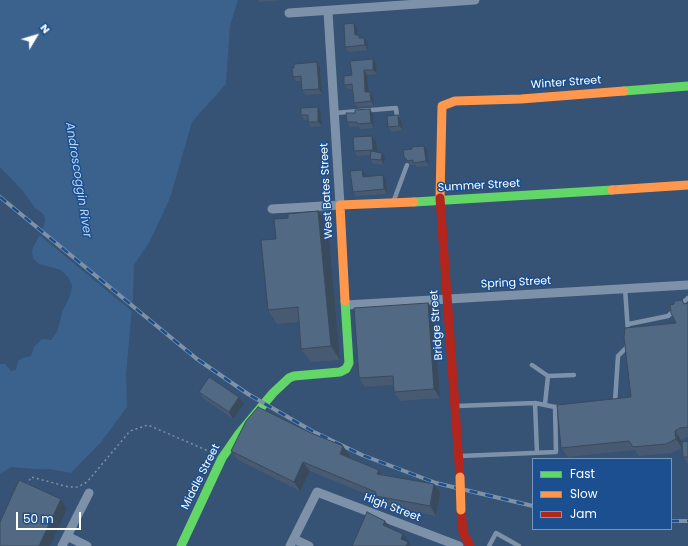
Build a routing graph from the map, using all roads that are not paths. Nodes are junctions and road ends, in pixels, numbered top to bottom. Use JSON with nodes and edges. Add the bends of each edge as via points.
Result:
{"nodes":[{"id":1,"x":475,"y":0,"type":"edge"},
{"id":2,"x":328,"y":12,"type":"junction"},
{"id":3,"x":289,"y":13,"type":"dead end"},
{"id":4,"x":688,"y":86,"type":"edge"},
{"id":5,"x":446,"y":104,"type":"joint"},
{"id":6,"x":335,"y":113,"type":"junction"},
{"id":7,"x":397,"y":118,"type":"edge"},
{"id":8,"x":407,"y":165,"type":"edge"},
{"id":9,"x":688,"y":185,"type":"edge"},
{"id":10,"x":440,"y":200,"type":"junction"},
{"id":11,"x":394,"y":202,"type":"junction"},
{"id":12,"x":340,"y":205,"type":"junction"},
{"id":13,"x":272,"y":209,"type":"dead end"},
{"id":14,"x":688,"y":285,"type":"edge"},
{"id":15,"x":625,"y":288,"type":"junction"},
{"id":16,"x":447,"y":299,"type":"junction"},
{"id":17,"x":687,"y":299,"type":"edge"},
{"id":18,"x":346,"y":306,"type":"junction"},
{"id":19,"x":629,"y":324,"type":"junction"},
{"id":20,"x":532,"y":365,"type":"dead end"},
{"id":21,"x":346,"y":369,"type":"joint"},
{"id":22,"x":574,"y":375,"type":"dead end"},
{"id":23,"x":548,"y":376,"type":"junction"},
{"id":24,"x":534,"y":403,"type":"junction"},
{"id":25,"x":607,"y":403,"type":"edge"},
{"id":26,"x":545,"y":404,"type":"junction"},
{"id":27,"x":455,"y":406,"type":"junction"},
{"id":28,"x":570,"y":406,"type":"edge"},
{"id":29,"x":555,"y":407,"type":"junction"},
{"id":30,"x":537,"y":453,"type":"junction"},
{"id":31,"x":459,"y":456,"type":"junction"},
{"id":32,"x":89,"y":492,"type":"dead end"},
{"id":33,"x":67,"y":536,"type":"junction"},
{"id":34,"x":292,"y":542,"type":"edge"},
{"id":35,"x":62,"y":546,"type":"edge"},
{"id":36,"x":87,"y":546,"type":"edge"},
{"id":37,"x":181,"y":546,"type":"edge"},
{"id":38,"x":309,"y":546,"type":"edge"},
{"id":39,"x":459,"y":546,"type":"edge"},
{"id":40,"x":470,"y":546,"type":"edge"},
{"id":41,"x":489,"y":546,"type":"edge"},
{"id":42,"x":519,"y":546,"type":"edge"}],
"edges":[{"from":1,"to":2,"type":"street"},
{"from":2,"to":3,"type":"street"},
{"from":2,"to":6,"type":"street","name":"West Bates Street"},
{"from":4,"to":5,"type":"street","name":"Winter Street","via":[[470,100]]},
{"from":5,"to":10,"type":"street","name":"Bridge Street","via":[[440,111]]},
{"from":6,"to":7,"type":"lane","via":[[396,108]]},
{"from":6,"to":12,"type":"street","name":"West Bates Street"},
{"from":8,"to":11,"type":"lane"},
{"from":9,"to":10,"type":"street","name":"Summer Street"},
{"from":10,"to":11,"type":"street","name":"Summer Street"},
{"from":10,"to":16,"type":"street","name":"Bridge Street"},
{"from":11,"to":12,"type":"street","name":"Summer Street"},
{"from":12,"to":13,"type":"street","name":"Summer Street"},
{"from":12,"to":18,"type":"street","name":"West Bates Street"},
{"from":14,"to":15,"type":"street","name":"Spring Street"},
{"from":15,"to":16,"type":"street","name":"Spring Street"},
{"from":15,"to":19,"type":"lane"},
{"from":16,"to":18,"type":"street","name":"Spring Street"},
{"from":16,"to":27,"type":"street","name":"Bridge Street"},
{"from":17,"to":19,"type":"lane","via":[[668,316]]},
{"from":18,"to":21,"type":"street","name":"West Bates Street","via":[[350,356]]},
{"from":19,"to":25,"type":"lane","via":[[627,347],[618,356],[615,402]]},
{"from":20,"to":23,"type":"lane"},
{"from":21,"to":37,"type":"street","name":"Middle Street","via":[[337,373],[294,376],[269,398],[222,457]]},
{"from":22,"to":23,"type":"lane"},
{"from":23,"to":26,"type":"lane"},
{"from":24,"to":26,"type":"lane"},
{"from":24,"to":27,"type":"lane"},
{"from":24,"to":30,"type":"lane"},
{"from":26,"to":29,"type":"lane"},
{"from":27,"to":31,"type":"street","name":"Bridge Street"},
{"from":28,"to":29,"type":"lane"},
{"from":29,"to":30,"type":"lane","via":[[556,452]]},
{"from":30,"to":31,"type":"lane"},
{"from":31,"to":40,"type":"street","name":"Bridge Street","bridge":true,"via":[[463,532]]},
{"from":32,"to":33,"type":"street"},
{"from":33,"to":35,"type":"street"},
{"from":33,"to":36,"type":"street"},
{"from":34,"to":38,"type":"street"},
{"from":34,"to":39,"type":"street","name":"High Street","via":[[317,492]]},
{"from":41,"to":42,"type":"lane","via":[[496,533]]}]}
